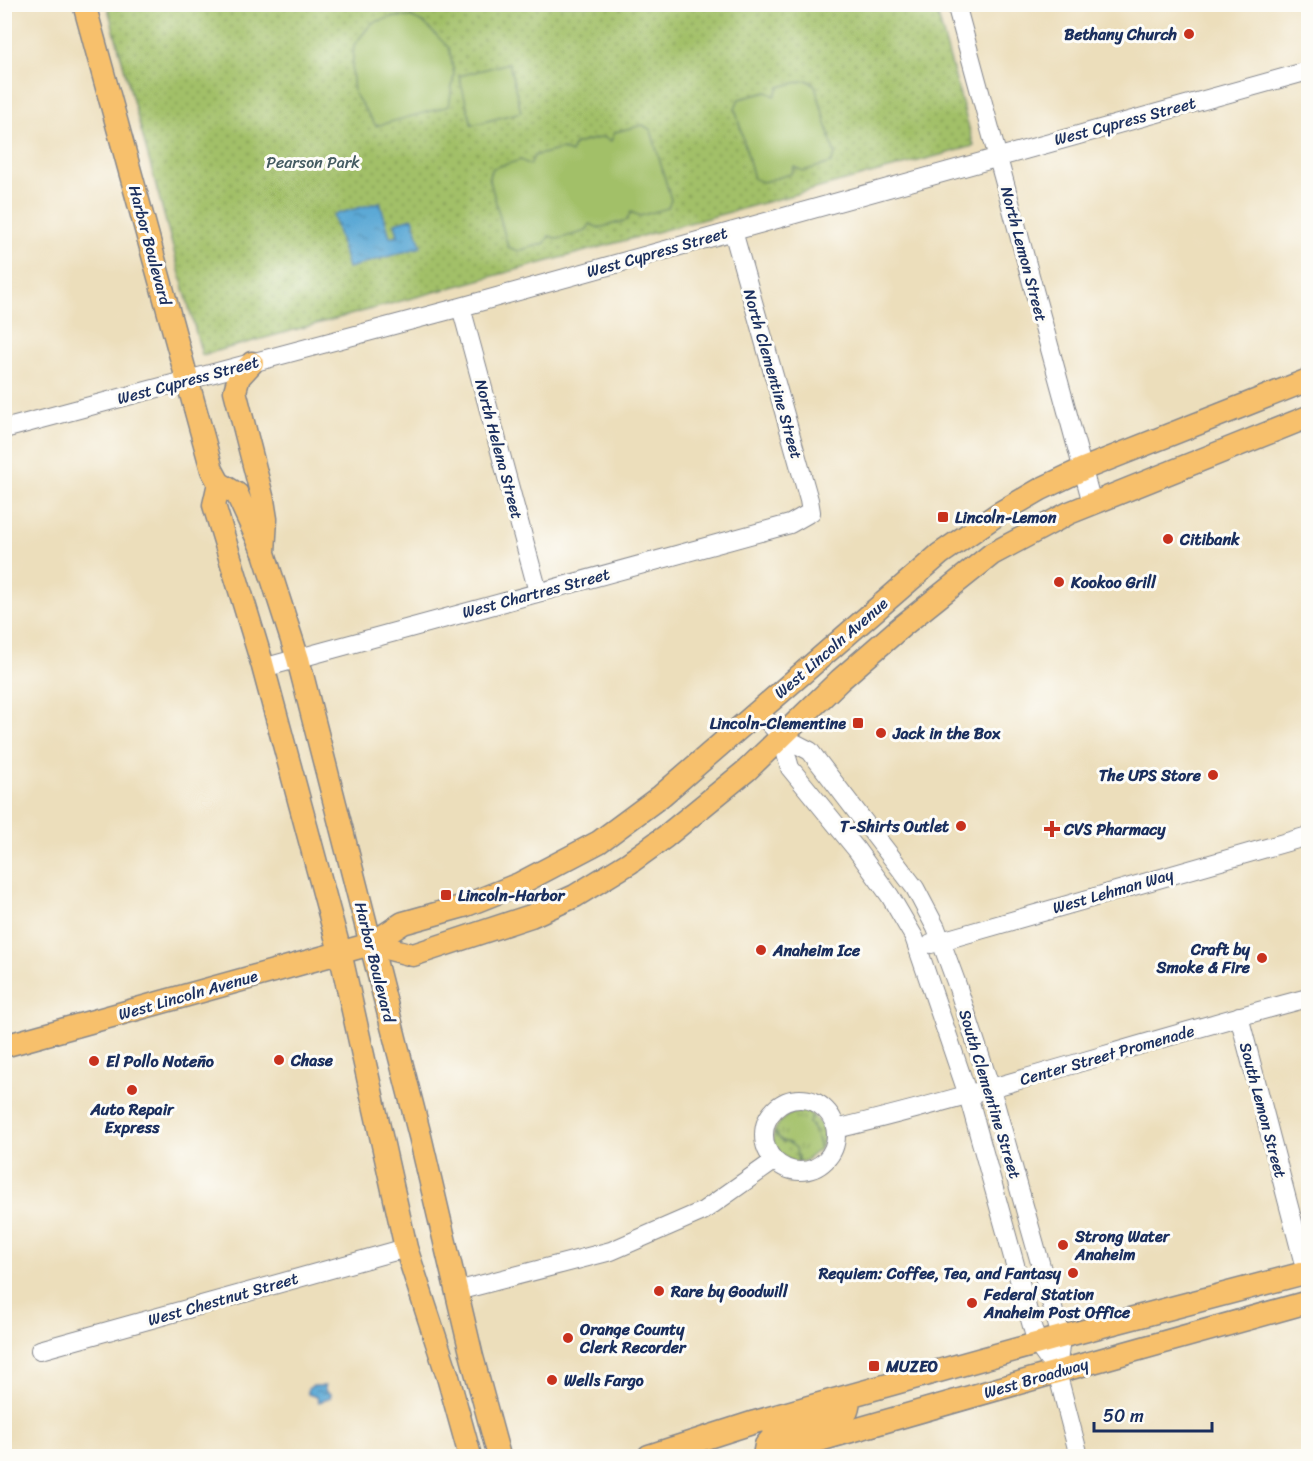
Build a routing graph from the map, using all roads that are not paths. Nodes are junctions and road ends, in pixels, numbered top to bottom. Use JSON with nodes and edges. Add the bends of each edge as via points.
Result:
{"nodes":[{"id":1,"x":84,"y":4,"type":"edge"},
{"id":2,"x":956,"y":4,"type":"edge"},
{"id":3,"x":1308,"y":70,"type":"edge"},
{"id":4,"x":997,"y":156,"type":"junction"},
{"id":5,"x":733,"y":231,"type":"junction"},
{"id":6,"x":460,"y":306,"type":"junction"},
{"id":7,"x":252,"y":363,"type":"junction"},
{"id":8,"x":188,"y":380,"type":"junction"},
{"id":9,"x":1308,"y":380,"type":"edge"},
{"id":10,"x":1308,"y":417,"type":"edge"},
{"id":11,"x":4,"y":429,"type":"edge"},
{"id":12,"x":1083,"y":469,"type":"junction"},
{"id":13,"x":219,"y":483,"type":"junction"},
{"id":14,"x":1092,"y":503,"type":"junction"},
{"id":15,"x":807,"y":516,"type":"joint"},
{"id":16,"x":264,"y":553,"type":"junction"},
{"id":17,"x":538,"y":592,"type":"junction"},
{"id":18,"x":298,"y":659,"type":"junction"},
{"id":19,"x":263,"y":668,"type":"junction"},
{"id":20,"x":758,"y":711,"type":"junction"},
{"id":21,"x":781,"y":736,"type":"junction"},
{"id":22,"x":1308,"y":836,"type":"edge"},
{"id":23,"x":941,"y":940,"type":"junction"},
{"id":24,"x":371,"y":944,"type":"junction"},
{"id":25,"x":918,"y":950,"type":"junction"},
{"id":26,"x":340,"y":952,"type":"junction"},
{"id":27,"x":1308,"y":998,"type":"edge"},
{"id":28,"x":1239,"y":1017,"type":"junction"},
{"id":29,"x":4,"y":1046,"type":"edge"},
{"id":30,"x":991,"y":1089,"type":"junction"},
{"id":31,"x":968,"y":1095,"type":"junction"},
{"id":32,"x":836,"y":1129,"type":"junction"},
{"id":33,"x":774,"y":1161,"type":"junction"},
{"id":34,"x":406,"y":1248,"type":"junction"},
{"id":35,"x":1307,"y":1272,"type":"edge"},
{"id":36,"x":457,"y":1291,"type":"junction"},
{"id":37,"x":1308,"y":1302,"type":"edge"},
{"id":38,"x":1192,"y":1335,"type":"junction"},
{"id":39,"x":1061,"y":1337,"type":"junction"},
{"id":40,"x":1037,"y":1344,"type":"junction"},
{"id":41,"x":39,"y":1350,"type":"dead end"},
{"id":42,"x":1057,"y":1372,"type":"junction"},
{"id":43,"x":850,"y":1396,"type":"junction"},
{"id":44,"x":470,"y":1456,"type":"edge"},
{"id":45,"x":499,"y":1456,"type":"edge"},
{"id":46,"x":649,"y":1456,"type":"edge"},
{"id":47,"x":764,"y":1456,"type":"edge"},
{"id":48,"x":1079,"y":1456,"type":"edge"}],
"edges":[{"from":1,"to":8,"type":"main road","name":"Harbor Boulevard"},
{"from":2,"to":4,"type":"street","name":"North Lemon Street"},
{"from":3,"to":4,"type":"street","name":"West Cypress Street"},
{"from":4,"to":5,"type":"street","name":"West Cypress Street"},
{"from":4,"to":12,"type":"street","name":"North Lemon Street"},
{"from":5,"to":6,"type":"street","name":"West Cypress Street"},
{"from":5,"to":15,"type":"street","name":"North Clementine Street","via":[[809,500],[811,513]]},
{"from":6,"to":7,"type":"street","name":"West Cypress Street"},
{"from":6,"to":17,"type":"street","name":"North Helena Street"},
{"from":7,"to":8,"type":"street","name":"West Cypress Street"},
{"from":7,"to":16,"type":"main road","via":[[239,377],[235,391],[263,500]]},
{"from":8,"to":11,"type":"street","name":"West Cypress Street"},
{"from":8,"to":13,"type":"main road","name":"Harbor Boulevard"},
{"from":9,"to":12,"type":"main road","name":"West Lincoln Avenue"},
{"from":10,"to":14,"type":"main road","name":"West Lincoln Avenue"},
{"from":12,"to":14,"type":"street","name":"North Lemon Street"},
{"from":12,"to":20,"type":"main road","name":"West Lincoln Avenue","via":[[998,514],[940,554]]},
{"from":13,"to":16,"type":"main road","name":"Harbor Boulevard","via":[[237,494]]},
{"from":13,"to":19,"type":"main road","name":"Harbor Boulevard","via":[[214,505]]},
{"from":14,"to":21,"type":"main road","name":"West Lincoln Avenue","via":[[992,554],[900,627]]},
{"from":15,"to":17,"type":"street","name":"West Chartres Street","via":[[790,524]]},
{"from":16,"to":18,"type":"main road","name":"Harbor Boulevard"},
{"from":17,"to":18,"type":"street","name":"West Chartres Street"},
{"from":18,"to":19,"type":"street","name":"West Chartres Street"},
{"from":18,"to":24,"type":"main road","name":"Harbor Boulevard"},
{"from":19,"to":26,"type":"main road","name":"Harbor Boulevard"},
{"from":20,"to":21,"type":"street"},
{"from":20,"to":24,"type":"main road","name":"West Lincoln Avenue","via":[[661,796],[599,842],[519,884],[464,906],[403,923]]},
{"from":21,"to":23,"type":"street","name":"South Clementine Street","via":[[810,751],[915,888]]},
{"from":21,"to":24,"type":"main road","name":"West Lincoln Avenue","via":[[747,770],[665,837],[575,896],[531,916],[412,955]]},
{"from":21,"to":25,"type":"street","name":"South Clementine Street","via":[[790,768],[890,896]]},
{"from":22,"to":23,"type":"street","name":"West Lehman Way"},
{"from":23,"to":25,"type":"street","name":"West Lehman Way"},
{"from":23,"to":30,"type":"street","name":"South Clementine Street"},
{"from":24,"to":26,"type":"main road","name":"West Lincoln Avenue"},
{"from":24,"to":36,"type":"main road","name":"Harbor Boulevard"},
{"from":25,"to":31,"type":"street","name":"South Clementine Street"},
{"from":26,"to":29,"type":"main road","name":"West Lincoln Avenue"},
{"from":26,"to":34,"type":"main road","name":"Harbor Boulevard"},
{"from":27,"to":28,"type":"street","name":"Center Street Promenade"},
{"from":28,"to":30,"type":"street","name":"Center Street Promenade"},
{"from":28,"to":35,"type":"street","name":"South Lemon Street"},
{"from":30,"to":31,"type":"street","name":"Center Street Promenade"},
{"from":30,"to":39,"type":"street","name":"South Clementine Street"},
{"from":31,"to":32,"type":"street","name":"Center Street Promenade"},
{"from":31,"to":40,"type":"street","name":"South Clementine Street"},
{"from":32,"to":33,"type":"street","via":[[835,1145],[821,1165],[798,1172]]},
{"from":32,"to":33,"type":"street","via":[[824,1107],[813,1101],[793,1099],[783,1103],[772,1111],[763,1135]]},
{"from":33,"to":36,"type":"street","via":[[703,1211],[612,1251]]},
{"from":34,"to":41,"type":"street","name":"West Chestnut Street"},
{"from":34,"to":44,"type":"main road","name":"Harbor Boulevard"},
{"from":35,"to":38,"type":"main road","via":[[1303,1285],[1293,1292],[1199,1322]]},
{"from":35,"to":39,"type":"main road","name":"West Broadway"},
{"from":36,"to":45,"type":"main road","name":"Harbor Boulevard"},
{"from":37,"to":38,"type":"main road","name":"West Broadway"},
{"from":38,"to":42,"type":"main road","name":"West Broadway"},
{"from":39,"to":40,"type":"main road","name":"West Broadway"},
{"from":39,"to":42,"type":"street","name":"South Clementine Street"},
{"from":40,"to":42,"type":"street","name":"South Clementine Street"},
{"from":40,"to":43,"type":"main road","name":"West Broadway"},
{"from":42,"to":47,"type":"main road","name":"West Broadway"},
{"from":42,"to":48,"type":"street","name":"South Clementine Street"},
{"from":43,"to":46,"type":"main road","name":"West Broadway"},
{"from":43,"to":47,"type":"main road","name":"West Broadway","via":[[847,1411],[837,1419],[773,1437]]}]}
